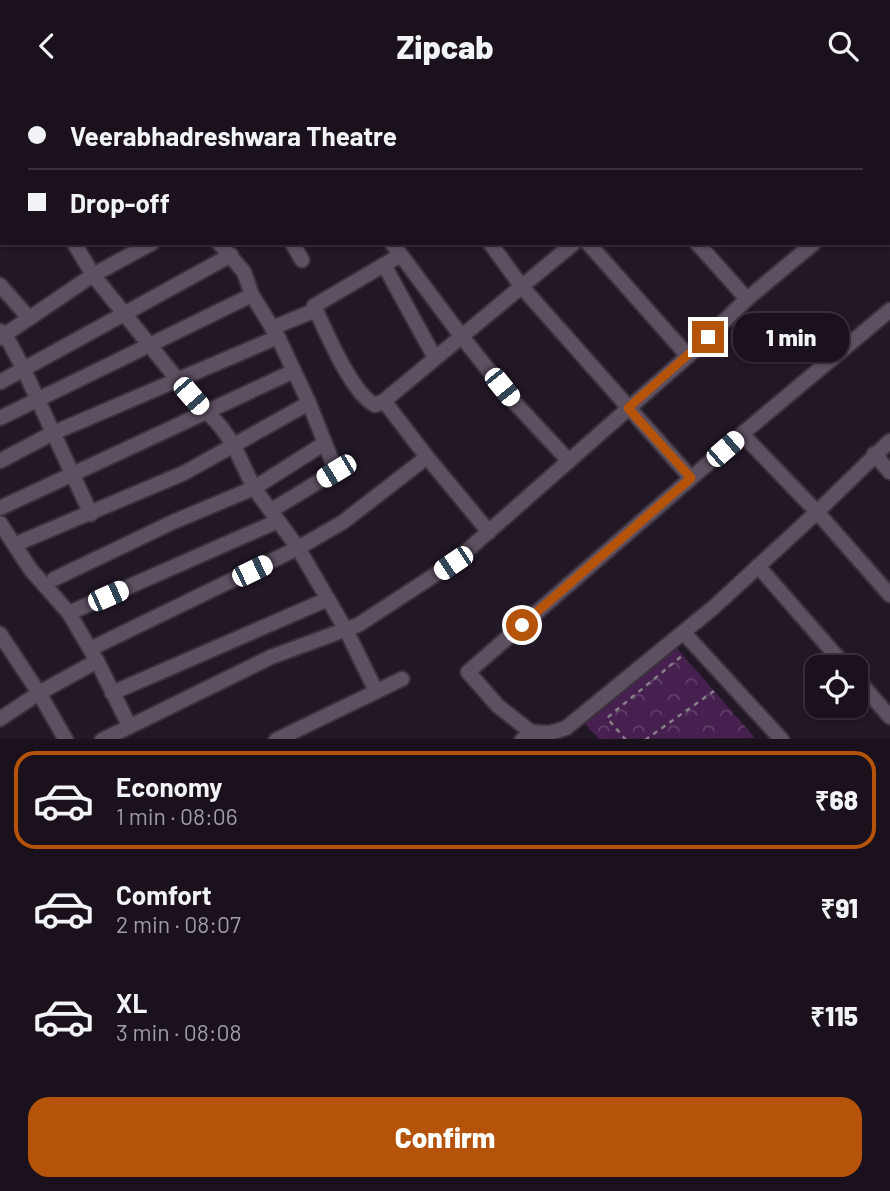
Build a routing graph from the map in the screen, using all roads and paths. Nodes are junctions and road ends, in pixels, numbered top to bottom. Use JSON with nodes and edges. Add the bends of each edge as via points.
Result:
{"nodes":[{"id":1,"x":75,"y":245,"type":"edge"},
{"id":2,"x":148,"y":245,"type":"edge"},
{"id":3,"x":221,"y":245,"type":"edge"},
{"id":4,"x":293,"y":245,"type":"edge"},
{"id":5,"x":491,"y":245,"type":"edge"},
{"id":6,"x":572,"y":245,"type":"edge"},
{"id":7,"x":590,"y":245,"type":"edge"},
{"id":8,"x":699,"y":245,"type":"edge"},
{"id":9,"x":809,"y":245,"type":"edge"},
{"id":10,"x":395,"y":250,"type":"edge"},
{"id":11,"x":231,"y":255,"type":"junction"},
{"id":12,"x":302,"y":260,"type":"dead end"},
{"id":13,"x":384,"y":265,"type":"junction"},
{"id":14,"x":93,"y":275,"type":"junction"},
{"id":15,"x":0,"y":285,"type":"edge"},
{"id":16,"x":522,"y":288,"type":"junction"},
{"id":17,"x":252,"y":295,"type":"junction"},
{"id":18,"x":747,"y":299,"type":"junction"},
{"id":19,"x":316,"y":310,"type":"junction"},
{"id":20,"x":890,"y":310,"type":"edge"},
{"id":21,"x":124,"y":313,"type":"junction"},
{"id":22,"x":29,"y":318,"type":"junction"},
{"id":23,"x":275,"y":332,"type":"junction"},
{"id":24,"x":2,"y":334,"type":"edge"},
{"id":25,"x":461,"y":337,"type":"junction"},
{"id":26,"x":150,"y":344,"type":"junction"},
{"id":27,"x":688,"y":356,"type":"junction"},
{"id":28,"x":435,"y":358,"type":"junction"},
{"id":29,"x":23,"y":368,"type":"junction"},
{"id":30,"x":293,"y":371,"type":"junction"},
{"id":31,"x":177,"y":379,"type":"junction"},
{"id":32,"x":0,"y":382,"type":"edge"},
{"id":33,"x":37,"y":400,"type":"junction"},
{"id":34,"x":384,"y":401,"type":"junction"},
{"id":35,"x":309,"y":403,"type":"junction"},
{"id":36,"x":628,"y":408,"type":"junction"},
{"id":37,"x":205,"y":412,"type":"junction"},
{"id":38,"x":0,"y":418,"type":"edge"},
{"id":39,"x":53,"y":433,"type":"junction"},
{"id":40,"x":742,"y":434,"type":"junction"},
{"id":41,"x":890,"y":441,"type":"edge"},
{"id":42,"x":325,"y":443,"type":"junction"},
{"id":43,"x":233,"y":445,"type":"junction"},
{"id":44,"x":874,"y":454,"type":"junction"},
{"id":45,"x":427,"y":457,"type":"junction"},
{"id":46,"x":0,"y":461,"type":"edge"},
{"id":47,"x":569,"y":461,"type":"junction"},
{"id":48,"x":890,"y":472,"type":"edge"},
{"id":49,"x":72,"y":473,"type":"junction"},
{"id":50,"x":691,"y":478,"type":"junction"},
{"id":51,"x":254,"y":488,"type":"junction"},
{"id":52,"x":0,"y":508,"type":"edge"},
{"id":53,"x":817,"y":512,"type":"junction"},
{"id":54,"x":91,"y":513,"type":"junction"},
{"id":55,"x":275,"y":516,"type":"junction"},
{"id":56,"x":0,"y":523,"type":"edge"},
{"id":57,"x":489,"y":532,"type":"junction"},
{"id":58,"x":16,"y":544,"type":"junction"},
{"id":59,"x":298,"y":548,"type":"junction"},
{"id":60,"x":758,"y":566,"type":"junction"},
{"id":61,"x":54,"y":579,"type":"dead end"},
{"id":62,"x":890,"y":595,"type":"edge"},
{"id":63,"x":328,"y":599,"type":"junction"},
{"id":64,"x":69,"y":613,"type":"junction"},
{"id":65,"x":346,"y":630,"type":"junction"},
{"id":66,"x":684,"y":633,"type":"junction"},
{"id":67,"x":0,"y":634,"type":"edge"},
{"id":68,"x":93,"y":655,"type":"junction"},
{"id":69,"x":683,"y":655,"type":"dead end"},
{"id":70,"x":836,"y":655,"type":"edge"},
{"id":71,"x":402,"y":679,"type":"dead end"},
{"id":72,"x":376,"y":691,"type":"junction"},
{"id":73,"x":714,"y":691,"type":"dead end"},
{"id":74,"x":39,"y":692,"type":"junction"},
{"id":75,"x":868,"y":692,"type":"edge"},
{"id":76,"x":112,"y":693,"type":"junction"},
{"id":77,"x":890,"y":717,"type":"edge"},
{"id":78,"x":0,"y":719,"type":"edge"},
{"id":79,"x":129,"y":725,"type":"junction"},
{"id":80,"x":526,"y":736,"type":"edge"},
{"id":81,"x":552,"y":736,"type":"edge"},
{"id":82,"x":65,"y":739,"type":"edge"},
{"id":83,"x":104,"y":739,"type":"edge"},
{"id":84,"x":278,"y":739,"type":"edge"},
{"id":85,"x":625,"y":739,"type":"edge"},
{"id":86,"x":646,"y":739,"type":"edge"},
{"id":87,"x":781,"y":739,"type":"edge"}],
"edges":[{"from":1,"to":14,"type":"street"},
{"from":2,"to":14,"type":"street"},
{"from":3,"to":11,"type":"street"},
{"from":4,"to":12,"type":"street"},
{"from":5,"to":16,"type":"street"},
{"from":6,"to":16,"type":"street"},
{"from":7,"to":27,"type":"street"},
{"from":8,"to":18,"type":"street"},
{"from":9,"to":18,"type":"street"},
{"from":10,"to":13,"type":"street"},
{"from":10,"to":25,"type":"street"},
{"from":11,"to":17,"type":"street","via":[[244,272]]},
{"from":11,"to":21,"type":"street"},
{"from":13,"to":19,"type":"street","via":[[314,306]]},
{"from":13,"to":28,"type":"street"},
{"from":14,"to":21,"type":"street"},
{"from":14,"to":22,"type":"street"},
{"from":15,"to":22,"type":"street"},
{"from":16,"to":25,"type":"street"},
{"from":16,"to":36,"type":"street"},
{"from":17,"to":23,"type":"street"},
{"from":17,"to":26,"type":"street"},
{"from":18,"to":27,"type":"street"},
{"from":19,"to":23,"type":"street"},
{"from":19,"to":34,"type":"street","via":[[356,388],[375,405]]},
{"from":20,"to":40,"type":"street"},
{"from":21,"to":26,"type":"street"},
{"from":21,"to":29,"type":"street"},
{"from":22,"to":24,"type":"street"},
{"from":23,"to":30,"type":"street"},
{"from":23,"to":31,"type":"street"},
{"from":24,"to":29,"type":"street"},
{"from":25,"to":28,"type":"street"},
{"from":25,"to":47,"type":"street"},
{"from":26,"to":31,"type":"street"},
{"from":26,"to":33,"type":"street"},
{"from":27,"to":36,"type":"street"},
{"from":28,"to":34,"type":"street"},
{"from":29,"to":32,"type":"street"},
{"from":29,"to":33,"type":"street"},
{"from":30,"to":35,"type":"street"},
{"from":30,"to":37,"type":"street"},
{"from":31,"to":37,"type":"street"},
{"from":31,"to":39,"type":"street"},
{"from":33,"to":38,"type":"street"},
{"from":33,"to":39,"type":"street"},
{"from":34,"to":45,"type":"street"},
{"from":35,"to":42,"type":"street"},
{"from":35,"to":43,"type":"street"},
{"from":36,"to":47,"type":"street"},
{"from":36,"to":50,"type":"street"},
{"from":37,"to":43,"type":"street"},
{"from":37,"to":49,"type":"street"},
{"from":39,"to":46,"type":"street"},
{"from":39,"to":49,"type":"street"},
{"from":40,"to":50,"type":"street"},
{"from":40,"to":53,"type":"street"},
{"from":41,"to":44,"type":"street"},
{"from":42,"to":51,"type":"street"},
{"from":42,"to":55,"type":"street","via":[[336,471]]},
{"from":43,"to":51,"type":"street"},
{"from":43,"to":54,"type":"street","via":[[184,473]]},
{"from":44,"to":48,"type":"street"},
{"from":44,"to":53,"type":"street"},
{"from":45,"to":57,"type":"street"},
{"from":45,"to":59,"type":"street","via":[[344,522]]},
{"from":47,"to":57,"type":"street"},
{"from":49,"to":52,"type":"street"},
{"from":49,"to":54,"type":"street"},
{"from":50,"to":80,"type":"street","via":[[468,672]]},
{"from":51,"to":55,"type":"street"},
{"from":51,"to":61,"type":"street"},
{"from":53,"to":60,"type":"street"},
{"from":53,"to":62,"type":"street"},
{"from":54,"to":58,"type":"street"},
{"from":55,"to":59,"type":"street"},
{"from":55,"to":64,"type":"street"},
{"from":56,"to":58,"type":"street"},
{"from":57,"to":65,"type":"street","via":[[453,563]]},
{"from":58,"to":64,"type":"street","via":[[31,571]]},
{"from":59,"to":63,"type":"street"},
{"from":59,"to":68,"type":"street"},
{"from":60,"to":66,"type":"street"},
{"from":60,"to":70,"type":"street"},
{"from":63,"to":65,"type":"street"},
{"from":63,"to":76,"type":"street"},
{"from":64,"to":68,"type":"street"},
{"from":65,"to":72,"type":"street"},
{"from":65,"to":79,"type":"street","via":[[271,657]]},
{"from":66,"to":81,"type":"street"},
{"from":66,"to":87,"type":"street"},
{"from":67,"to":74,"type":"street"},
{"from":68,"to":74,"type":"street"},
{"from":68,"to":76,"type":"street"},
{"from":69,"to":85,"type":"path","via":[[607,718]]},
{"from":71,"to":72,"type":"street"},
{"from":72,"to":84,"type":"street"},
{"from":73,"to":86,"type":"path"},
{"from":74,"to":78,"type":"street"},
{"from":74,"to":82,"type":"street"},
{"from":75,"to":77,"type":"street"},
{"from":76,"to":79,"type":"street"},
{"from":79,"to":83,"type":"street"},
{"from":80,"to":81,"type":"street"}]}
